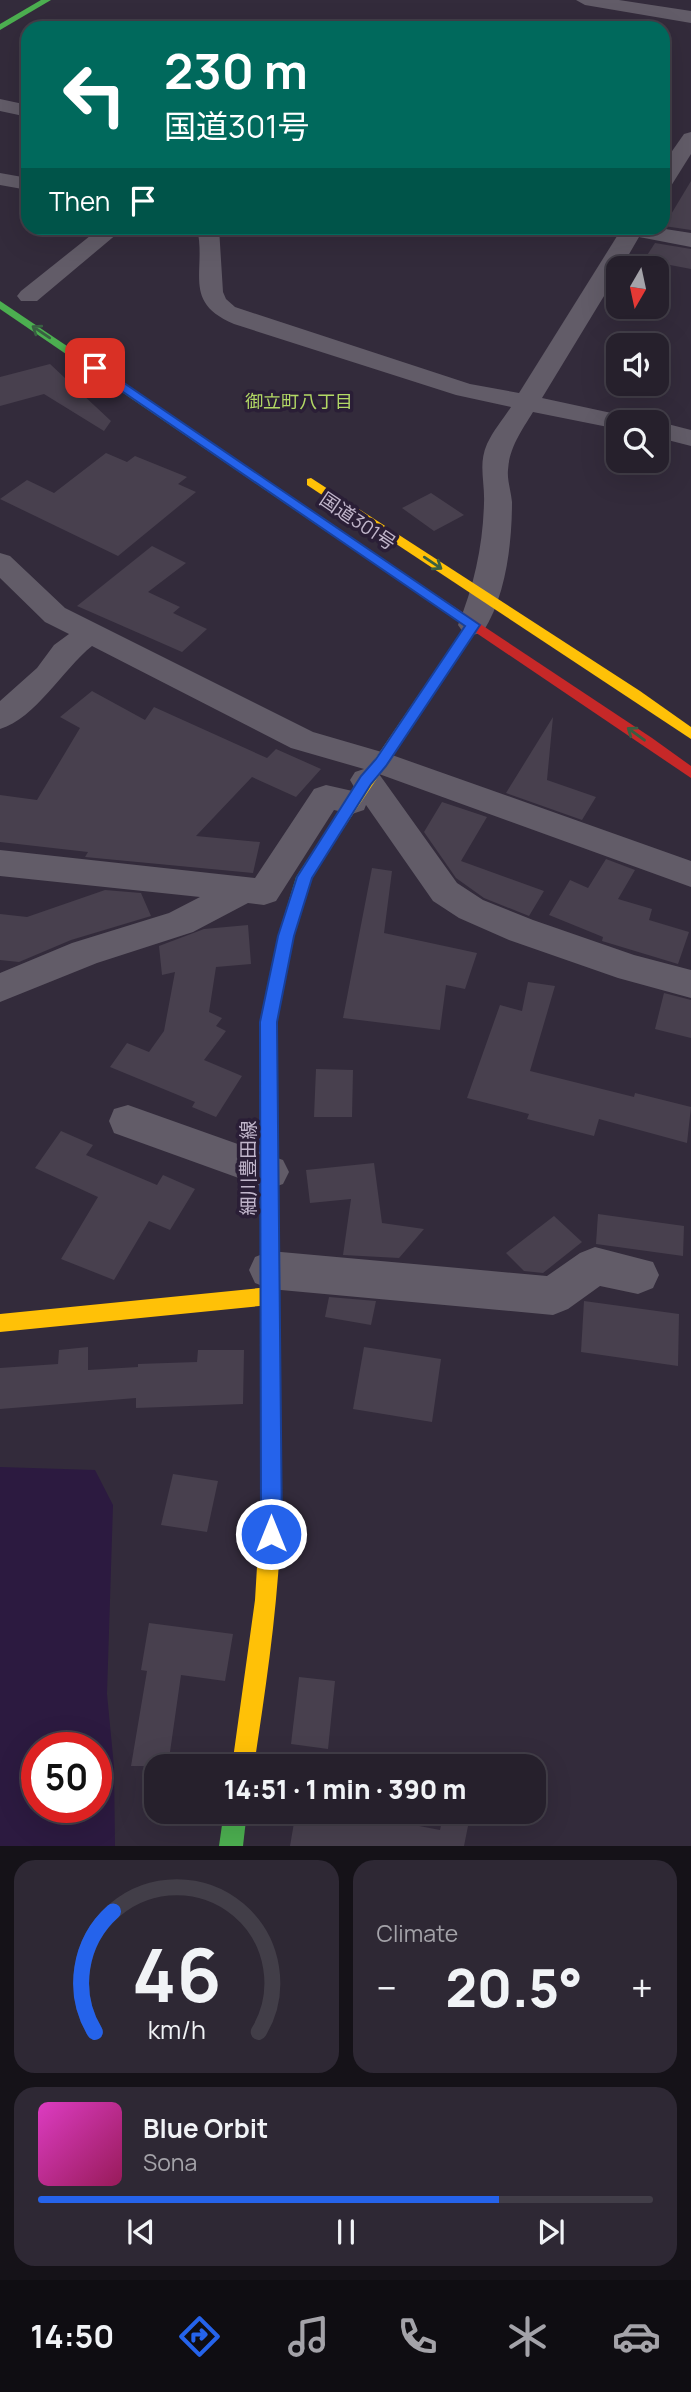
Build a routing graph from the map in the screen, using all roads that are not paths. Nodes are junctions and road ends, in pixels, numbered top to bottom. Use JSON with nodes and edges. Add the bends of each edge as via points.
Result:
{"nodes":[{"id":1,"x":17,"y":0,"type":"edge"},
{"id":2,"x":47,"y":0,"type":"edge"},
{"id":3,"x":585,"y":0,"type":"edge"},
{"id":4,"x":664,"y":6,"type":"edge"},
{"id":5,"x":0,"y":9,"type":"edge"},
{"id":6,"x":691,"y":17,"type":"edge"},
{"id":7,"x":0,"y":27,"type":"edge"},
{"id":8,"x":0,"y":105,"type":"edge"},
{"id":9,"x":21,"y":110,"type":"edge"},
{"id":10,"x":691,"y":138,"type":"edge"},
{"id":11,"x":670,"y":170,"type":"edge"},
{"id":12,"x":0,"y":179,"type":"edge"},
{"id":13,"x":21,"y":183,"type":"edge"},
{"id":14,"x":104,"y":235,"type":"edge"},
{"id":15,"x":211,"y":235,"type":"edge"},
{"id":16,"x":626,"y":235,"type":"edge"},
{"id":17,"x":666,"y":235,"type":"edge"},
{"id":18,"x":691,"y":240,"type":"edge"},
{"id":19,"x":16,"y":302,"type":"edge"},
{"id":20,"x":527,"y":402,"type":"junction"},
{"id":21,"x":606,"y":419,"type":"edge"},
{"id":22,"x":669,"y":432,"type":"edge"},
{"id":23,"x":691,"y":438,"type":"edge"},
{"id":24,"x":302,"y":477,"type":"dead end"},
{"id":25,"x":0,"y":562,"type":"edge"},
{"id":26,"x":484,"y":597,"type":"junction"},
{"id":27,"x":473,"y":625,"type":"junction"},
{"id":28,"x":89,"y":633,"type":"junction"},
{"id":29,"x":0,"y":718,"type":"edge"},
{"id":30,"x":691,"y":734,"type":"edge"},
{"id":31,"x":691,"y":773,"type":"edge"},
{"id":32,"x":366,"y":781,"type":"junction"},
{"id":33,"x":0,"y":863,"type":"edge"},
{"id":34,"x":691,"y":874,"type":"edge"},
{"id":35,"x":243,"y":890,"type":"junction"},
{"id":36,"x":691,"y":984,"type":"edge"},
{"id":37,"x":0,"y":988,"type":"edge"},
{"id":38,"x":128,"y":1121,"type":"dead end"},
{"id":39,"x":269,"y":1172,"type":"junction"},
{"id":40,"x":638,"y":1275,"type":"dead end"},
{"id":41,"x":270,"y":1283,"type":"junction"},
{"id":42,"x":0,"y":1323,"type":"edge"},
{"id":43,"x":245,"y":1754,"type":"edge"},
{"id":44,"x":234,"y":1824,"type":"edge"},
{"id":45,"x":231,"y":1846,"type":"edge"}],
"edges":[{"from":1,"to":5,"type":"main road"},
{"from":2,"to":7,"type":"main road"},
{"from":3,"to":4,"type":"street"},
{"from":4,"to":6,"type":"street"},
{"from":8,"to":9,"type":"street"},
{"from":10,"to":11,"type":"street"},
{"from":12,"to":13,"type":"street"},
{"from":14,"to":19,"type":"street"},
{"from":15,"to":20,"type":"street","via":[[210,282],[222,309],[465,390]]},
{"from":16,"to":20,"type":"street"},
{"from":17,"to":18,"type":"street"},
{"from":27,"to":19,"type":"main road","name":"国道301号","one_way":true},
{"from":20,"to":21,"type":"street"},
{"from":20,"to":26,"type":"street","via":[[500,445],[494,471],[498,501],[494,554]]},
{"from":22,"to":23,"type":"street"},
{"from":24,"to":26,"type":"main road","name":"国道301号","one_way":true},
{"from":25,"to":28,"type":"street","via":[[55,615]]},
{"from":26,"to":27,"type":"street"},
{"from":26,"to":30,"type":"main road","name":"国道301号"},
{"from":31,"to":27,"type":"main road","name":"国道301号","one_way":true,"via":[[574,689]]},
{"from":27,"to":32,"type":"main road","name":"細川豊田線"},
{"from":28,"to":29,"type":"street"},
{"from":28,"to":32,"type":"street","via":[[302,740]]},
{"from":32,"to":34,"type":"street"},
{"from":32,"to":35,"type":"street","via":[[326,797],[264,892]]},
{"from":32,"to":36,"type":"street","via":[[445,892],[471,909],[631,968]]},
{"from":32,"to":39,"type":"main road","name":"細川豊田線","via":[[304,877],[286,936],[269,1022]]},
{"from":33,"to":35,"type":"street"},
{"from":35,"to":37,"type":"street","via":[[181,923],[85,953]]},
{"from":38,"to":39,"type":"street"},
{"from":39,"to":41,"type":"main road","name":"細川豊田線"},
{"from":40,"to":41,"type":"street","via":[[595,1266],[553,1296]]},
{"from":41,"to":42,"type":"main road"},
{"from":41,"to":43,"type":"main road","name":"細川豊田線","via":[[271,1560]]},
{"from":44,"to":45,"type":"main road"}]}
